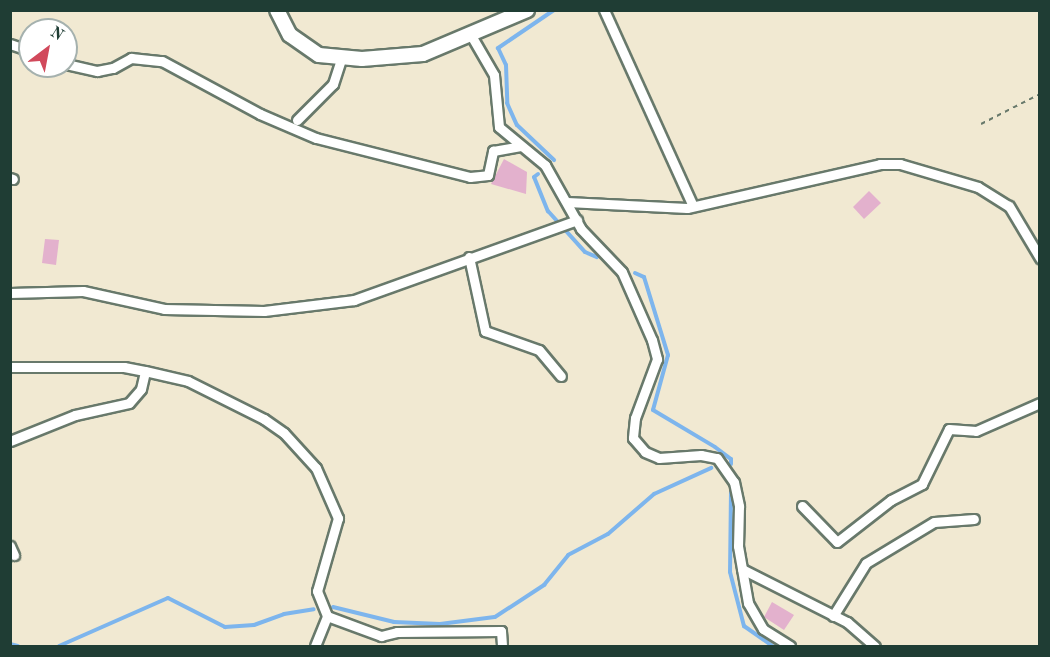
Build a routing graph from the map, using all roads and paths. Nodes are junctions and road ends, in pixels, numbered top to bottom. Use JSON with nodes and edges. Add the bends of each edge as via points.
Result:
{"nodes":[{"id":1,"x":277,"y":10,"type":"edge"},
{"id":2,"x":604,"y":10,"type":"edge"},
{"id":3,"x":521,"y":12,"type":"edge"},
{"id":4,"x":472,"y":37,"type":"junction"},
{"id":5,"x":342,"y":57,"type":"junction"},
{"id":6,"x":78,"y":67,"type":"edge"},
{"id":7,"x":1040,"y":94,"type":"edge"},
{"id":8,"x":297,"y":120,"type":"dead end"},
{"id":9,"x":981,"y":124,"type":"dead end"},
{"id":10,"x":522,"y":146,"type":"junction"},
{"id":11,"x":567,"y":202,"type":"junction"},
{"id":12,"x":693,"y":206,"type":"junction"},
{"id":13,"x":573,"y":221,"type":"junction"},
{"id":14,"x":468,"y":257,"type":"junction"},
{"id":15,"x":1040,"y":258,"type":"edge"},
{"id":16,"x":10,"y":293,"type":"edge"},
{"id":17,"x":10,"y":368,"type":"edge"},
{"id":18,"x":145,"y":371,"type":"junction"},
{"id":19,"x":561,"y":376,"type":"dead end"},
{"id":20,"x":1040,"y":403,"type":"edge"},
{"id":21,"x":10,"y":441,"type":"edge"},
{"id":22,"x":802,"y":506,"type":"dead end"},
{"id":23,"x":974,"y":519,"type":"dead end"},
{"id":24,"x":742,"y":568,"type":"junction"},
{"id":25,"x":327,"y":616,"type":"junction"},
{"id":26,"x":833,"y":616,"type":"junction"},
{"id":27,"x":381,"y":636,"type":"junction"},
{"id":28,"x":315,"y":646,"type":"edge"},
{"id":29,"x":385,"y":646,"type":"edge"},
{"id":30,"x":502,"y":646,"type":"edge"},
{"id":31,"x":790,"y":646,"type":"edge"},
{"id":32,"x":875,"y":646,"type":"edge"}],
"edges":[{"from":1,"to":5,"type":"main road","via":[[290,35],[319,55]]},
{"from":2,"to":12,"type":"street"},
{"from":3,"to":4,"type":"main road"},
{"from":4,"to":5,"type":"main road","via":[[423,54]]},
{"from":4,"to":10,"type":"street","via":[[494,75],[499,127]]},
{"from":5,"to":8,"type":"street","via":[[333,84]]},
{"from":6,"to":10,"type":"street","via":[[97,71],[131,58],[162,61],[260,114],[316,138],[470,177],[488,175],[493,151]]},
{"from":7,"to":9,"type":"path"},
{"from":10,"to":11,"type":"street","via":[[545,165]]},
{"from":11,"to":12,"type":"street"},
{"from":11,"to":13,"type":"street"},
{"from":12,"to":15,"type":"street","via":[[880,164],[900,164],[978,187],[1009,206]]},
{"from":13,"to":14,"type":"street","via":[[519,244]]},
{"from":13,"to":24,"type":"street","via":[[621,272],[652,340],[657,359],[634,418],[633,438],[645,452],[659,459],[701,455],[717,458],[734,482]]},
{"from":14,"to":16,"type":"street","via":[[354,300],[264,311],[164,309],[83,291]]},
{"from":14,"to":19,"type":"street","via":[[485,331],[539,350]]},
{"from":17,"to":18,"type":"street","via":[[123,367]]},
{"from":18,"to":21,"type":"street","via":[[141,389],[129,403],[75,415]]},
{"from":18,"to":25,"type":"street","via":[[188,381],[230,399],[284,433],[316,468],[338,518],[317,591]]},
{"from":20,"to":22,"type":"street","via":[[976,431],[949,429],[922,484],[891,500],[837,542]]},
{"from":23,"to":26,"type":"street","via":[[934,522],[866,562]]},
{"from":24,"to":26,"type":"street"},
{"from":24,"to":31,"type":"street","via":[[748,603],[763,629]]},
{"from":25,"to":27,"type":"street"},
{"from":25,"to":28,"type":"street"},
{"from":26,"to":32,"type":"street","via":[[847,622]]},
{"from":27,"to":29,"type":"street"},
{"from":27,"to":30,"type":"street","via":[[397,632],[492,630],[501,631]]}]}
